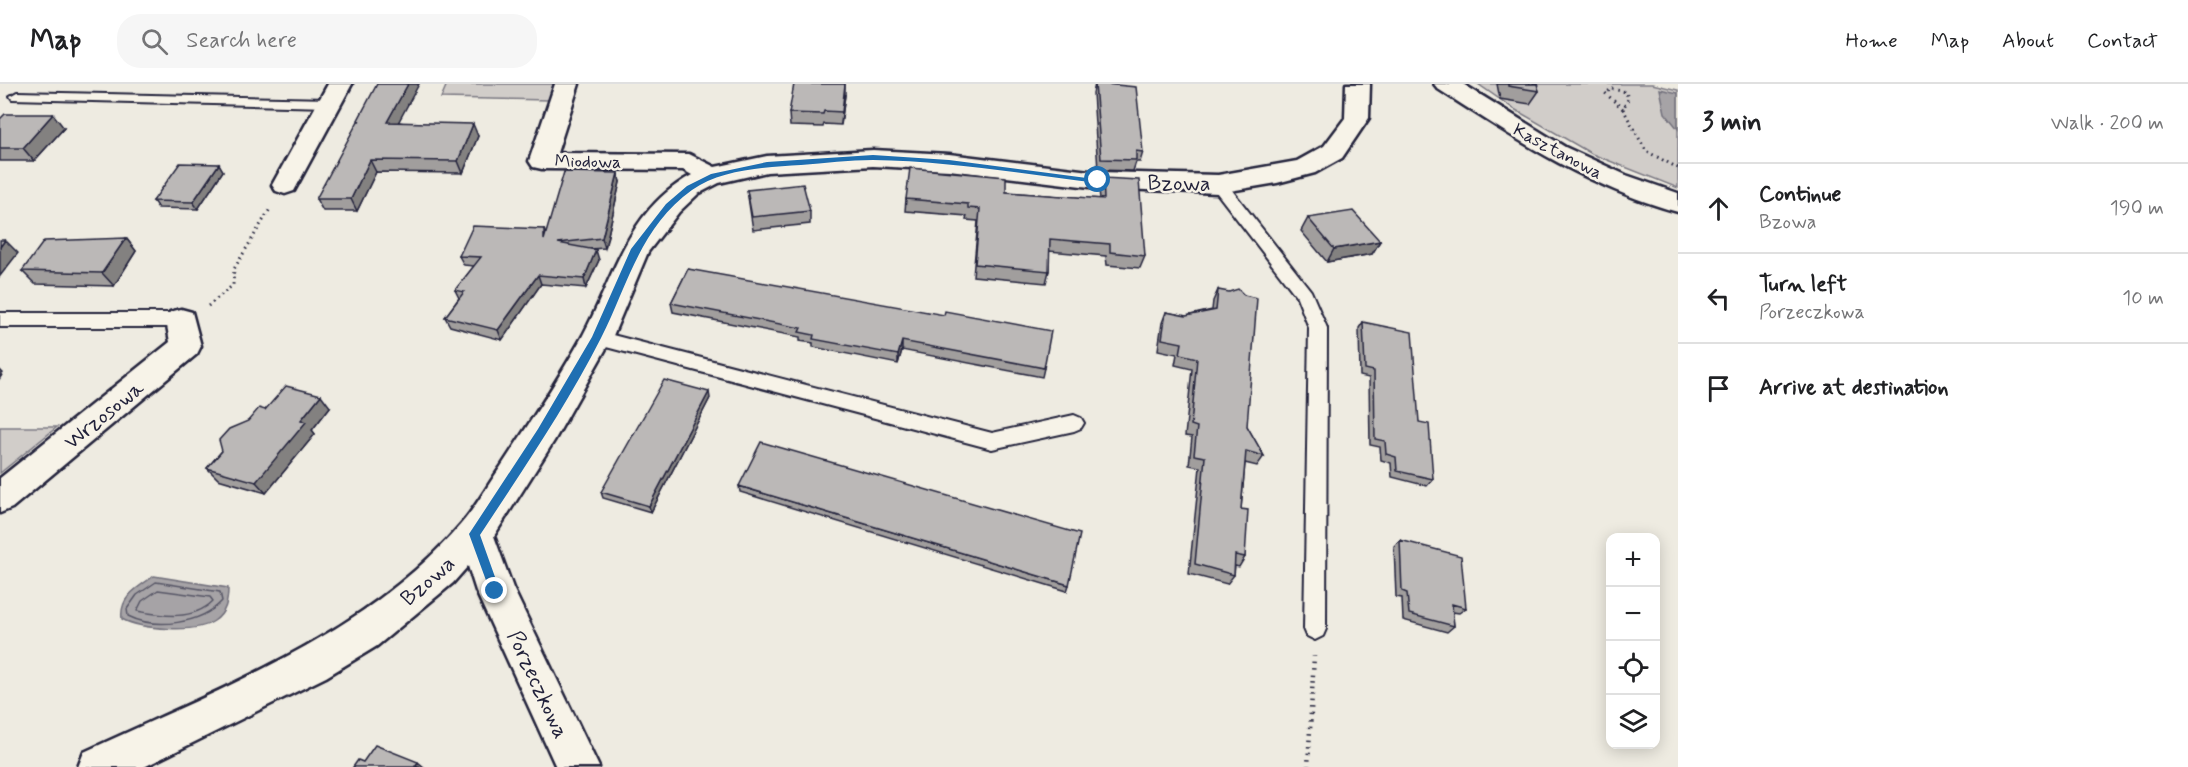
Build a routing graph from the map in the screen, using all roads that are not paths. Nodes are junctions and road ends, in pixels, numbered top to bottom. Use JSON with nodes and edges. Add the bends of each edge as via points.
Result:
{"nodes":[{"id":1,"x":567,"y":84,"type":"edge"},
{"id":2,"x":1358,"y":84,"type":"edge"},
{"id":3,"x":1446,"y":84,"type":"edge"},
{"id":4,"x":334,"y":93,"type":"edge"},
{"id":5,"x":17,"y":96,"type":"dead end"},
{"id":6,"x":711,"y":176,"type":"junction"},
{"id":7,"x":1218,"y":184,"type":"junction"},
{"id":8,"x":285,"y":185,"type":"road end"},
{"id":9,"x":1678,"y":203,"type":"edge"},
{"id":10,"x":0,"y":320,"type":"edge"},
{"id":11,"x":181,"y":321,"type":"joint"},
{"id":12,"x":597,"y":338,"type":"junction"},
{"id":13,"x":1074,"y":423,"type":"dead end"},
{"id":14,"x":0,"y":498,"type":"edge"},
{"id":15,"x":474,"y":534,"type":"junction"},
{"id":16,"x":1315,"y":629,"type":"road end"},
{"id":17,"x":99,"y":767,"type":"edge"},
{"id":18,"x":578,"y":767,"type":"edge"}],
"edges":[{"from":1,"to":6,"type":"street","name":"Miodowa","via":[[542,161],[689,162]]},
{"from":2,"to":7,"type":"street","name":"Bzowa","via":[[1357,118],[1333,152],[1306,167]]},
{"from":3,"to":9,"type":"street","name":"Kasztanowa","via":[[1556,153]]},
{"from":4,"to":5,"type":"lane"},
{"from":4,"to":8,"type":"street"},
{"from":6,"to":7,"type":"street","name":"Bzowa","via":[[767,164],[873,158],[949,162],[1098,180]]},
{"from":6,"to":12,"type":"street","name":"Bzowa","via":[[689,188],[669,206],[635,249]]},
{"from":7,"to":16,"type":"lane","via":[[1305,295],[1318,328]]},
{"from":10,"to":11,"type":"lane"},
{"from":11,"to":14,"type":"street","name":"Wrzosowa","via":[[186,346]]},
{"from":12,"to":13,"type":"lane","via":[[992,441]]},
{"from":12,"to":15,"type":"street","name":"Bzowa","via":[[542,432]]},
{"from":15,"to":17,"type":"street","name":"Bzowa","via":[[440,572],[363,633],[312,664]]},
{"from":15,"to":18,"type":"street","name":"Porzeczkowa","via":[[495,591]]}]}
